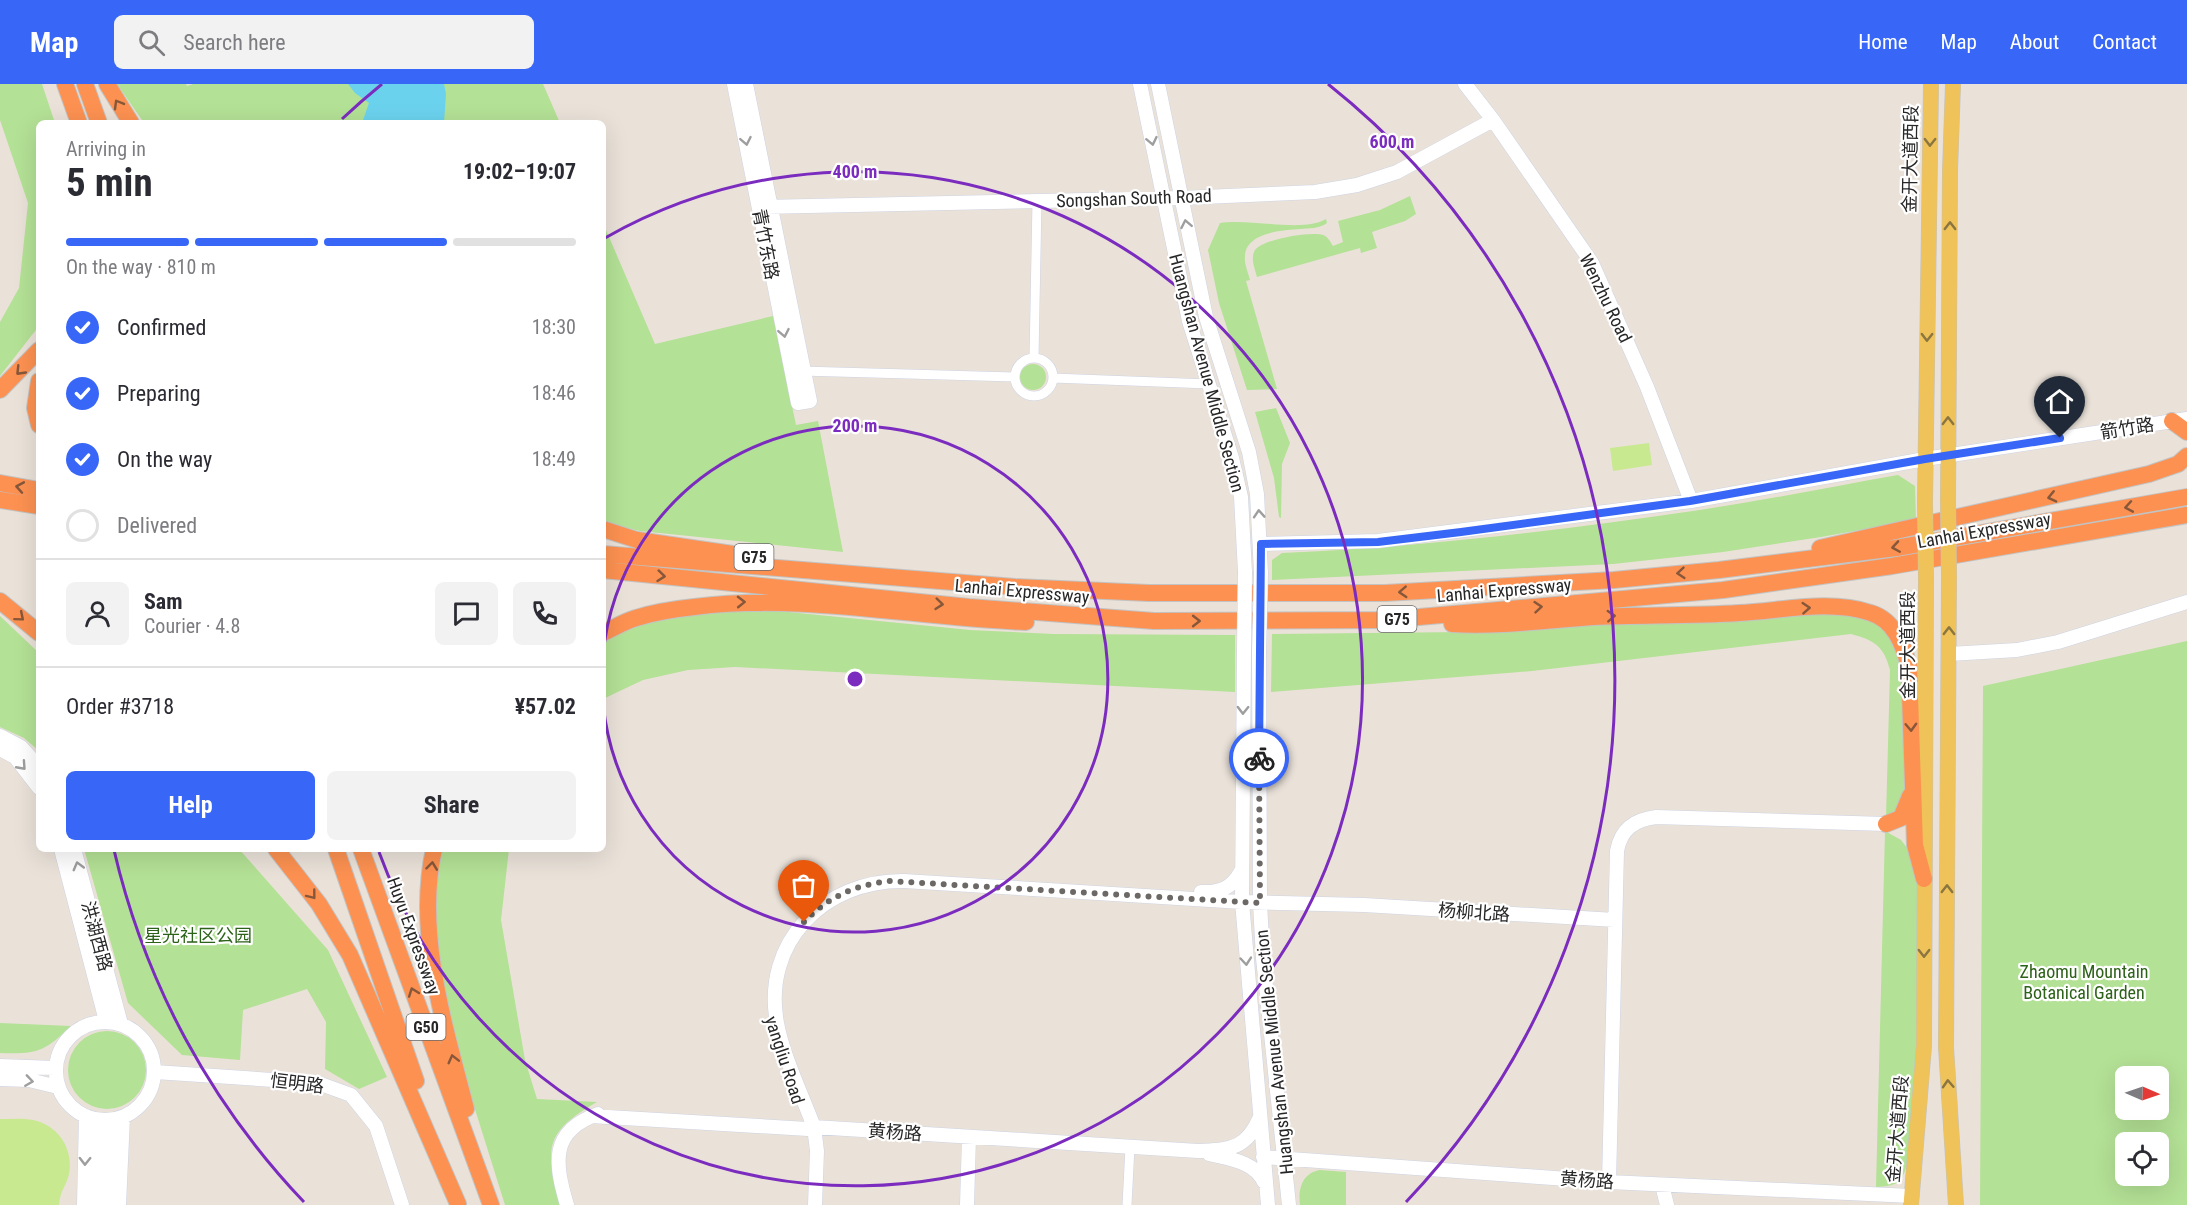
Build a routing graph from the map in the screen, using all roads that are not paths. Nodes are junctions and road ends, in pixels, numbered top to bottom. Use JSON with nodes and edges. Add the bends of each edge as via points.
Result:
{"nodes":[{"id":1,"x":85,"y":84,"type":"edge"},
{"id":2,"x":107,"y":84,"type":"edge"},
{"id":3,"x":734,"y":84,"type":"edge"},
{"id":4,"x":746,"y":84,"type":"edge"},
{"id":5,"x":1140,"y":84,"type":"edge"},
{"id":6,"x":1158,"y":84,"type":"edge"},
{"id":7,"x":1465,"y":84,"type":"edge"},
{"id":8,"x":1931,"y":84,"type":"edge"},
{"id":9,"x":1953,"y":84,"type":"edge"},
{"id":10,"x":65,"y":86,"type":"edge"},
{"id":11,"x":71,"y":120,"type":"edge"},
{"id":12,"x":78,"y":120,"type":"edge"},
{"id":13,"x":98,"y":120,"type":"edge"},
{"id":14,"x":128,"y":120,"type":"edge"},
{"id":15,"x":1493,"y":120,"type":"junction"},
{"id":16,"x":1164,"y":198,"type":"junction"},
{"id":17,"x":1181,"y":198,"type":"junction"},
{"id":18,"x":1037,"y":201,"type":"junction"},
{"id":19,"x":766,"y":207,"type":"junction"},
{"id":20,"x":36,"y":353,"type":"edge"},
{"id":21,"x":1034,"y":358,"type":"junction"},
{"id":22,"x":798,"y":371,"type":"junction"},
{"id":23,"x":1014,"y":377,"type":"junction"},
{"id":24,"x":1053,"y":378,"type":"junction"},
{"id":25,"x":1209,"y":384,"type":"junction"},
{"id":26,"x":0,"y":390,"type":"edge"},
{"id":27,"x":804,"y":402,"type":"dead end"},
{"id":28,"x":2179,"y":420,"type":"edge"},
{"id":29,"x":2187,"y":432,"type":"edge"},
{"id":30,"x":1948,"y":456,"type":"junction"},
{"id":31,"x":2186,"y":458,"type":"edge"},
{"id":32,"x":1925,"y":459,"type":"junction"},
{"id":33,"x":0,"y":483,"type":"edge"},
{"id":34,"x":36,"y":489,"type":"edge"},
{"id":35,"x":2187,"y":497,"type":"edge"},
{"id":36,"x":0,"y":500,"type":"edge"},
{"id":37,"x":1690,"y":501,"type":"junction"},
{"id":38,"x":36,"y":506,"type":"edge"},
{"id":39,"x":2187,"y":515,"type":"edge"},
{"id":40,"x":606,"y":531,"type":"edge"},
{"id":41,"x":1261,"y":544,"type":"junction"},
{"id":42,"x":606,"y":554,"type":"edge"},
{"id":43,"x":606,"y":570,"type":"edge"},
{"id":44,"x":1719,"y":570,"type":"junction"},
{"id":45,"x":906,"y":580,"type":"junction"},
{"id":46,"x":0,"y":600,"type":"edge"},
{"id":47,"x":2187,"y":602,"type":"edge"},
{"id":48,"x":1385,"y":620,"type":"junction"},
{"id":49,"x":1154,"y":621,"type":"junction"},
{"id":50,"x":36,"y":630,"type":"edge"},
{"id":51,"x":606,"y":632,"type":"edge"},
{"id":52,"x":1949,"y":654,"type":"junction"},
{"id":53,"x":0,"y":736,"type":"edge"},
{"id":54,"x":0,"y":749,"type":"edge"},
{"id":55,"x":36,"y":764,"type":"edge"},
{"id":56,"x":1912,"y":783,"type":"junction"},
{"id":57,"x":36,"y":784,"type":"edge"},
{"id":58,"x":1886,"y":824,"type":"junction"},
{"id":59,"x":1915,"y":845,"type":"junction"},
{"id":60,"x":62,"y":852,"type":"edge"},
{"id":61,"x":75,"y":852,"type":"edge"},
{"id":62,"x":278,"y":852,"type":"edge"},
{"id":63,"x":337,"y":852,"type":"edge"},
{"id":64,"x":363,"y":852,"type":"edge"},
{"id":65,"x":434,"y":852,"type":"edge"},
{"id":66,"x":1241,"y":871,"type":"junction"},
{"id":67,"x":1258,"y":876,"type":"junction"},
{"id":68,"x":1924,"y":879,"type":"junction"},
{"id":69,"x":1242,"y":902,"type":"junction"},
{"id":70,"x":1260,"y":903,"type":"junction"},
{"id":71,"x":1332,"y":904,"type":"junction"},
{"id":72,"x":1615,"y":920,"type":"junction"},
{"id":73,"x":105,"y":1021,"type":"junction"},
{"id":74,"x":121,"y":1024,"type":"junction"},
{"id":75,"x":0,"y":1066,"type":"edge"},
{"id":76,"x":55,"y":1068,"type":"junction"},
{"id":77,"x":155,"y":1072,"type":"junction"},
{"id":78,"x":0,"y":1079,"type":"edge"},
{"id":79,"x":58,"y":1087,"type":"junction"},
{"id":80,"x":1260,"y":1117,"type":"junction"},
{"id":81,"x":105,"y":1118,"type":"junction"},
{"id":82,"x":1950,"y":1124,"type":"junction"},
{"id":83,"x":810,"y":1126,"type":"junction"},
{"id":84,"x":969,"y":1137,"type":"junction"},
{"id":85,"x":1130,"y":1147,"type":"junction"},
{"id":86,"x":1198,"y":1151,"type":"junction"},
{"id":87,"x":1263,"y":1157,"type":"junction"},
{"id":88,"x":1285,"y":1158,"type":"junction"},
{"id":89,"x":1609,"y":1182,"type":"junction"},
{"id":90,"x":1662,"y":1185,"type":"junction"},
{"id":91,"x":1266,"y":1188,"type":"junction"},
{"id":92,"x":489,"y":1201,"type":"edge"},
{"id":93,"x":1914,"y":1202,"type":"edge"},
{"id":94,"x":84,"y":1205,"type":"edge"},
{"id":95,"x":97,"y":1205,"type":"edge"},
{"id":96,"x":108,"y":1205,"type":"edge"},
{"id":97,"x":119,"y":1205,"type":"edge"},
{"id":98,"x":402,"y":1205,"type":"edge"},
{"id":99,"x":458,"y":1205,"type":"edge"},
{"id":100,"x":567,"y":1205,"type":"edge"},
{"id":101,"x":808,"y":1205,"type":"edge"},
{"id":102,"x":815,"y":1205,"type":"edge"},
{"id":103,"x":967,"y":1205,"type":"edge"},
{"id":104,"x":1127,"y":1205,"type":"edge"},
{"id":105,"x":1268,"y":1205,"type":"edge"},
{"id":106,"x":1289,"y":1205,"type":"edge"},
{"id":107,"x":1667,"y":1205,"type":"edge"},
{"id":108,"x":1945,"y":1205,"type":"edge"},
{"id":109,"x":1956,"y":1205,"type":"edge"}],
"edges":[{"from":1,"to":13,"type":"highway"},
{"from":14,"to":2,"type":"highway","one_way":true},
{"from":3,"to":19,"type":"street","name":"青竹东路","one_way":true},
{"from":4,"to":19,"type":"street","name":"青竹东路"},
{"from":5,"to":16,"type":"street","name":"Huangshan Avenue Middle Section","one_way":true},
{"from":6,"to":17,"type":"street","name":"Huangshan Avenue Middle Section"},
{"from":7,"to":15,"type":"street","name":"Wenzhu Road"},
{"from":8,"to":32,"type":"main road","name":"金开大道西段","one_way":true},
{"from":30,"to":9,"type":"main road","one_way":true},
{"from":10,"to":11,"type":"highway"},
{"from":10,"to":12,"type":"highway"},
{"from":15,"to":17,"type":"street","name":"Songshan South Road","via":[[1397,172],[1357,185],[1315,192]]},
{"from":15,"to":37,"type":"street","name":"Wenzhu Road","via":[[1592,263],[1647,387]]},
{"from":16,"to":17,"type":"street","name":"Songshan South Road"},
{"from":16,"to":18,"type":"street","name":"Songshan South Road"},
{"from":16,"to":25,"type":"street","name":"Huangshan Avenue Middle Section","via":[[1189,321]]},
{"from":41,"to":17,"type":"street","name":"Huangshan Avenue Middle Section","one_way":true,"via":[[1249,452],[1206,317]]},
{"from":18,"to":19,"type":"street","name":"Songshan South Road"},
{"from":18,"to":21,"type":"street"},
{"from":19,"to":22,"type":"street","name":"青竹东路"},
{"from":20,"to":26,"type":"highway","one_way":true},
{"from":21,"to":23,"type":"street","via":[[1018,365]]},
{"from":21,"to":24,"type":"street","via":[[1045,361]]},
{"from":22,"to":23,"type":"street"},
{"from":22,"to":27,"type":"street","name":"青竹东路"},
{"from":23,"to":24,"type":"street","via":[[1019,389],[1030,396],[1048,390]]},
{"from":24,"to":25,"type":"street"},
{"from":25,"to":66,"type":"street","name":"Huangshan Avenue Middle Section","one_way":true,"bridge":true,"via":[[1241,497],[1245,572]]},
{"from":28,"to":29,"type":"highway"},
{"from":28,"to":30,"type":"street","name":"箭竹路"},
{"from":30,"to":32,"type":"street","name":"箭竹路"},
{"from":52,"to":30,"type":"main road","one_way":true,"bridge":true},
{"from":31,"to":44,"type":"highway","one_way":true,"via":[[2164,470],[2123,481]]},
{"from":32,"to":37,"type":"street","name":"箭竹路"},
{"from":32,"to":68,"type":"main road","name":"金开大道西段","bridge":true},
{"from":34,"to":33,"type":"highway","one_way":true},
{"from":35,"to":44,"type":"highway","name":"Lanhai Expressway","number":"G75","one_way":true,"via":[[1896,548]]},
{"from":36,"to":38,"type":"highway"},
{"from":37,"to":41,"type":"street","name":"箭竹路","via":[[1378,542]]},
{"from":48,"to":39,"type":"highway","name":"Lanhai Expressway","number":"G75","one_way":true,"via":[[1723,590],[1892,566]]},
{"from":40,"to":45,"type":"highway","number":"G75","via":[[637,540]]},
{"from":41,"to":67,"type":"street","name":"Huangshan Avenue Middle Section","bridge":true},
{"from":42,"to":45,"type":"highway"},
{"from":43,"to":49,"type":"highway","name":"Lanhai Expressway","number":"G75","one_way":true,"via":[[969,607]]},
{"from":44,"to":45,"type":"highway","name":"Lanhai Expressway","number":"G75","one_way":true,"via":[[1385,593],[1149,593]]},
{"from":46,"to":50,"type":"highway","one_way":true},
{"from":47,"to":52,"type":"street","via":[[2058,642],[2018,650]]},
{"from":49,"to":48,"type":"highway","name":"Lanhai Expressway","number":"G75","one_way":true},
{"from":48,"to":56,"type":"highway","one_way":true,"via":[[1462,625],[1836,606],[1873,613],[1898,636],[1909,666]]},
{"from":51,"to":49,"type":"highway","one_way":true,"via":[[636,618],[680,609],[769,602],[969,620]]},
{"from":82,"to":52,"type":"main road","one_way":true,"via":[[1946,1047]]},
{"from":53,"to":55,"type":"street","via":[[21,747]]},
{"from":54,"to":57,"type":"street","one_way":true,"via":[[15,757]]},
{"from":56,"to":58,"type":"highway","via":[[1901,818]]},
{"from":56,"to":59,"type":"highway"},
{"from":58,"to":59,"type":"highway","via":[[1904,831]]},
{"from":58,"to":72,"type":"street","via":[[1643,818],[1624,831],[1619,840]]},
{"from":59,"to":68,"type":"highway"},
{"from":60,"to":73,"type":"street","name":"洪湖西路"},
{"from":74,"to":61,"type":"street","name":"洪湖西路","one_way":true},
{"from":62,"to":99,"type":"highway","one_way":true,"via":[[319,904],[350,955]]},
{"from":63,"to":99,"type":"highway","number":"G50"},
{"from":92,"to":64,"type":"highway","name":"Huyu Expressway","number":"G50","one_way":true},
{"from":92,"to":65,"type":"highway","one_way":true,"via":[[431,958],[429,892]]},
{"from":66,"to":69,"type":"street","name":"Huangshan Avenue Middle Section"},
{"from":66,"to":83,"type":"street","name":"yangliu Road","via":[[1228,888],[1208,892],[889,876],[860,880],[823,897],[800,917],[782,943],[768,991],[775,1040]]},
{"from":67,"to":70,"type":"street","name":"Huangshan Avenue Middle Section"},
{"from":67,"to":71,"type":"street","via":[[1272,894]]},
{"from":68,"to":93,"type":"main road","name":"金开大道西段","one_way":true,"via":[[1924,1046]]},
{"from":69,"to":70,"type":"street","name":"yangliu Road"},
{"from":69,"to":80,"type":"street","name":"Huangshan Avenue Middle Section","one_way":true},
{"from":69,"to":83,"type":"street","name":"yangliu Road","via":[[903,881],[861,885],[837,895],[815,910],[795,934],[781,961],[775,991],[777,1024]]},
{"from":70,"to":71,"type":"street","name":"yangliu Road"},
{"from":70,"to":88,"type":"street","name":"Huangshan Avenue Middle Section"},
{"from":71,"to":72,"type":"street","name":"杨柳北路"},
{"from":72,"to":89,"type":"street"},
{"from":73,"to":74,"type":"street"},
{"from":73,"to":76,"type":"street","via":[[77,1029],[59,1051]]},
{"from":74,"to":77,"type":"street","via":[[146,1043]]},
{"from":75,"to":76,"type":"street"},
{"from":76,"to":79,"type":"street"},
{"from":77,"to":81,"type":"street","via":[[151,1087],[135,1110]]},
{"from":77,"to":98,"type":"street","name":"恒明路","via":[[318,1083],[351,1095],[376,1126]]},
{"from":78,"to":79,"type":"street","one_way":true},
{"from":79,"to":81,"type":"street","via":[[70,1106]]},
{"from":80,"to":86,"type":"street","via":[[1238,1146]]},
{"from":80,"to":87,"type":"street","name":"Huangshan Avenue Middle Section"},
{"from":81,"to":94,"type":"street","one_way":true},
{"from":81,"to":95,"type":"street"},
{"from":81,"to":96,"type":"street"},
{"from":81,"to":97,"type":"street"},
{"from":82,"to":108,"type":"main road","via":[[1943,1162]]},
{"from":82,"to":109,"type":"main road"},
{"from":83,"to":84,"type":"street","name":"黄杨路"},
{"from":83,"to":100,"type":"street","name":"黄杨路","via":[[591,1116],[571,1129],[558,1151]]},
{"from":83,"to":101,"type":"street","name":"yangliu Road"},
{"from":83,"to":102,"type":"street","name":"yangliu Road","via":[[817,1151]]},
{"from":84,"to":85,"type":"street","name":"黄杨路"},
{"from":84,"to":103,"type":"street"},
{"from":85,"to":86,"type":"street","name":"黄杨路"},
{"from":85,"to":104,"type":"street"},
{"from":86,"to":91,"type":"street","via":[[1251,1166]]},
{"from":87,"to":88,"type":"street","name":"黄杨路"},
{"from":87,"to":91,"type":"street","name":"Huangshan Avenue Middle Section"},
{"from":88,"to":89,"type":"street","name":"黄杨路"},
{"from":88,"to":106,"type":"street","name":"Huangshan Avenue Middle Section"},
{"from":89,"to":90,"type":"street","name":"黄杨路"},
{"from":90,"to":93,"type":"street","name":"黄杨路"},
{"from":90,"to":107,"type":"street"},
{"from":91,"to":105,"type":"street","name":"Huangshan Avenue Middle Section"}]}
